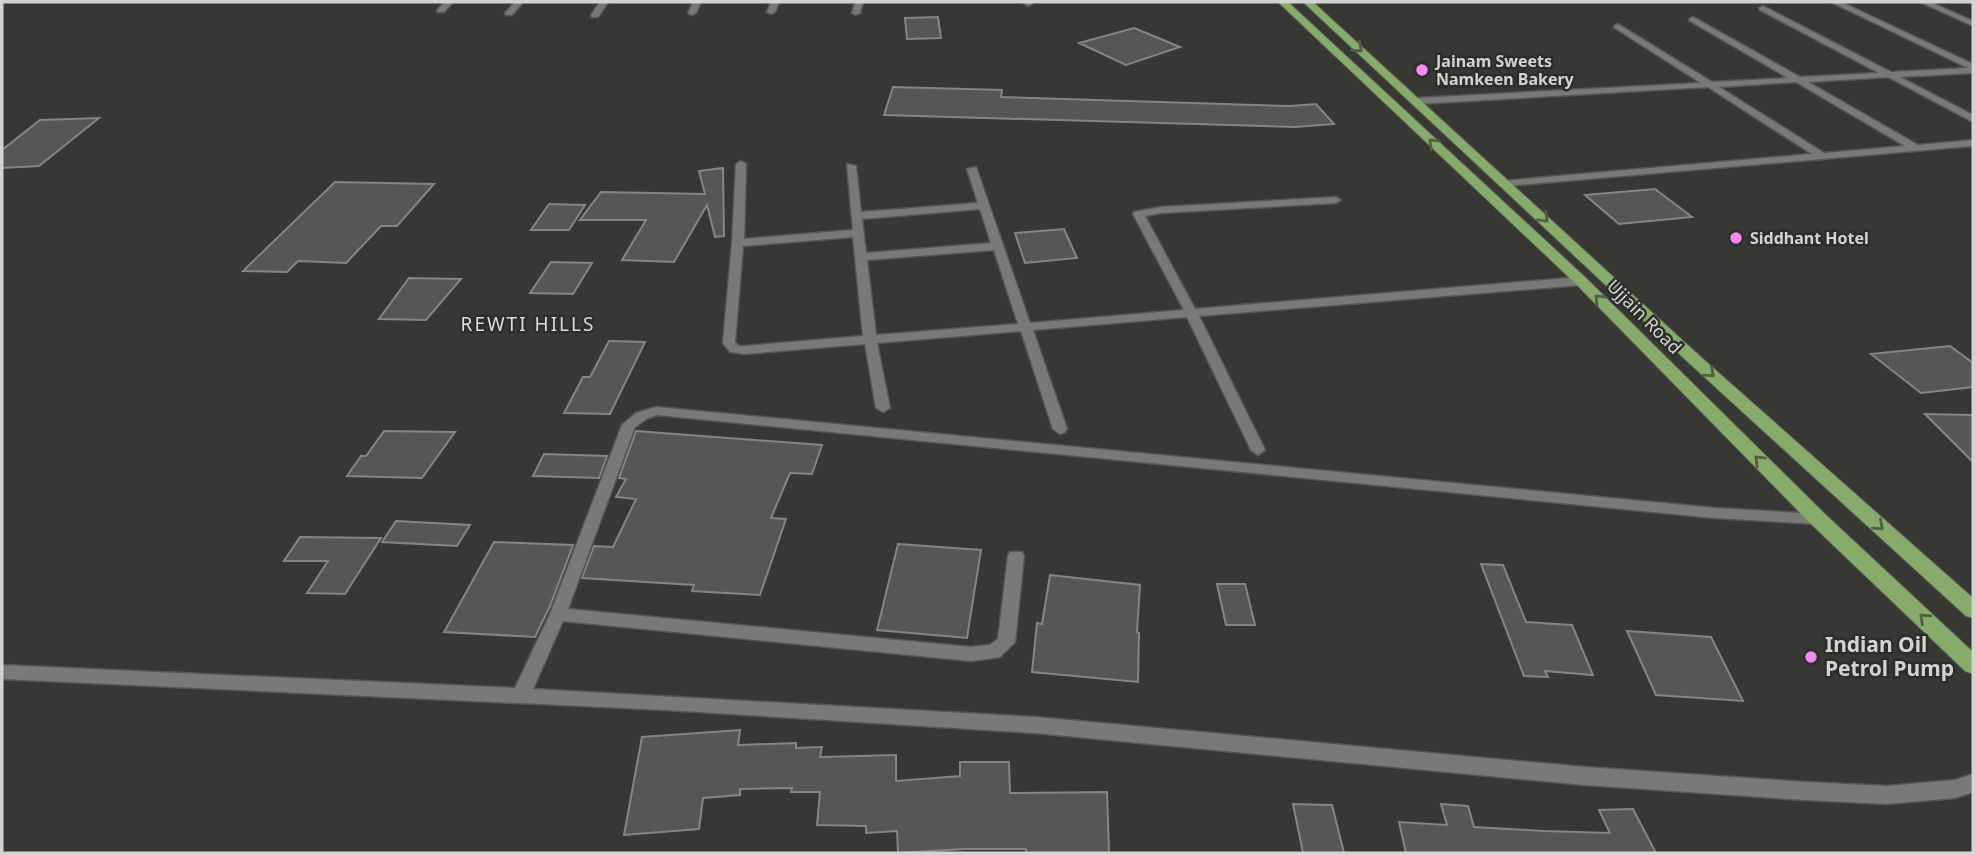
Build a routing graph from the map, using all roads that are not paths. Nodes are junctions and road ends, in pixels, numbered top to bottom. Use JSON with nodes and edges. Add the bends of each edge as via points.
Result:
{"nodes":[{"id":1,"x":449,"y":2,"type":"edge"},
{"id":2,"x":519,"y":2,"type":"edge"},
{"id":3,"x":604,"y":2,"type":"edge"},
{"id":4,"x":698,"y":2,"type":"edge"},
{"id":5,"x":775,"y":2,"type":"edge"},
{"id":6,"x":859,"y":2,"type":"edge"},
{"id":7,"x":1283,"y":2,"type":"edge"},
{"id":8,"x":1308,"y":2,"type":"edge"},
{"id":9,"x":1835,"y":2,"type":"edge"},
{"id":10,"x":1924,"y":2,"type":"edge"},
{"id":11,"x":1763,"y":8,"type":"dead end"},
{"id":12,"x":441,"y":10,"type":"dead end"},
{"id":13,"x":771,"y":12,"type":"dead end"},
{"id":14,"x":509,"y":13,"type":"dead end"},
{"id":15,"x":692,"y":13,"type":"dead end"},
{"id":16,"x":856,"y":13,"type":"dead end"},
{"id":17,"x":596,"y":15,"type":"dead end"},
{"id":18,"x":1693,"y":19,"type":"dead end"},
{"id":19,"x":1973,"y":24,"type":"edge"},
{"id":20,"x":1618,"y":26,"type":"dead end"},
{"id":21,"x":1973,"y":68,"type":"edge"},
{"id":22,"x":1888,"y":74,"type":"junction"},
{"id":23,"x":1797,"y":79,"type":"junction"},
{"id":24,"x":1709,"y":84,"type":"junction"},
{"id":25,"x":1418,"y":101,"type":"junction"},
{"id":26,"x":1973,"y":119,"type":"edge"},
{"id":27,"x":1973,"y":143,"type":"edge"},
{"id":28,"x":1916,"y":148,"type":"junction"},
{"id":29,"x":1822,"y":156,"type":"junction"},
{"id":30,"x":741,"y":164,"type":"dead end"},
{"id":31,"x":851,"y":166,"type":"dead end"},
{"id":32,"x":972,"y":169,"type":"dead end"},
{"id":33,"x":1506,"y":183,"type":"junction"},
{"id":34,"x":1336,"y":200,"type":"dead end"},
{"id":35,"x":984,"y":206,"type":"junction"},
{"id":36,"x":857,"y":216,"type":"junction"},
{"id":37,"x":859,"y":233,"type":"junction"},
{"id":38,"x":738,"y":243,"type":"junction"},
{"id":39,"x":998,"y":246,"type":"junction"},
{"id":40,"x":860,"y":257,"type":"junction"},
{"id":41,"x":1581,"y":281,"type":"junction"},
{"id":42,"x":1192,"y":314,"type":"junction"},
{"id":43,"x":1025,"y":326,"type":"junction"},
{"id":44,"x":870,"y":339,"type":"junction"},
{"id":45,"x":883,"y":408,"type":"dead end"},
{"id":46,"x":1060,"y":429,"type":"dead end"},
{"id":47,"x":1258,"y":450,"type":"dead end"},
{"id":48,"x":1818,"y":519,"type":"junction"},
{"id":49,"x":1016,"y":556,"type":"dead end"},
{"id":50,"x":1973,"y":610,"type":"edge"},
{"id":51,"x":558,"y":614,"type":"junction"},
{"id":52,"x":1973,"y":664,"type":"edge"},
{"id":53,"x":2,"y":672,"type":"edge"},
{"id":54,"x":521,"y":695,"type":"junction"},
{"id":55,"x":1973,"y":783,"type":"edge"}],
"edges":[{"from":1,"to":12,"type":"street"},
{"from":2,"to":14,"type":"street"},
{"from":3,"to":17,"type":"street"},
{"from":4,"to":15,"type":"street"},
{"from":5,"to":13,"type":"street"},
{"from":6,"to":16,"type":"street"},
{"from":41,"to":7,"type":"main road","name":"Ujjain Road","one_way":true},
{"from":8,"to":25,"type":"main road","name":"Ujjain Road","one_way":true},
{"from":9,"to":21,"type":"street"},
{"from":10,"to":19,"type":"street"},
{"from":11,"to":22,"type":"street"},
{"from":18,"to":23,"type":"street"},
{"from":20,"to":24,"type":"street"},
{"from":21,"to":22,"type":"street"},
{"from":22,"to":23,"type":"street"},
{"from":22,"to":26,"type":"street"},
{"from":23,"to":24,"type":"street"},
{"from":23,"to":28,"type":"street"},
{"from":24,"to":25,"type":"street"},
{"from":24,"to":29,"type":"street"},
{"from":25,"to":33,"type":"main road","name":"Ujjain Road"},
{"from":27,"to":28,"type":"street"},
{"from":28,"to":29,"type":"street"},
{"from":29,"to":33,"type":"street"},
{"from":30,"to":38,"type":"street"},
{"from":31,"to":36,"type":"street"},
{"from":32,"to":35,"type":"street"},
{"from":33,"to":50,"type":"main road","name":"Ujjain Road","one_way":true},
{"from":34,"to":42,"type":"street","via":[[1138,214]]},
{"from":35,"to":36,"type":"street"},
{"from":35,"to":39,"type":"street"},
{"from":36,"to":37,"type":"street"},
{"from":37,"to":38,"type":"street"},
{"from":37,"to":40,"type":"street"},
{"from":38,"to":44,"type":"street","via":[[730,343],[734,349]]},
{"from":39,"to":40,"type":"street"},
{"from":39,"to":43,"type":"street"},
{"from":40,"to":44,"type":"street"},
{"from":41,"to":42,"type":"street"},
{"from":48,"to":41,"type":"main road","name":"Ujjain Road","one_way":true},
{"from":42,"to":43,"type":"street"},
{"from":42,"to":47,"type":"street"},
{"from":43,"to":44,"type":"street"},
{"from":43,"to":46,"type":"street"},
{"from":44,"to":45,"type":"street"},
{"from":48,"to":51,"type":"street","via":[[1715,513],[656,411],[629,425]]},
{"from":52,"to":48,"type":"main road","name":"Ujjain Road","one_way":true},
{"from":49,"to":51,"type":"street","via":[[1006,642],[994,652],[957,653]]},
{"from":51,"to":54,"type":"street"},
{"from":53,"to":54,"type":"street"},
{"from":54,"to":55,"type":"street","via":[[1035,725],[1585,776],[1805,791],[1887,795]]}]}
